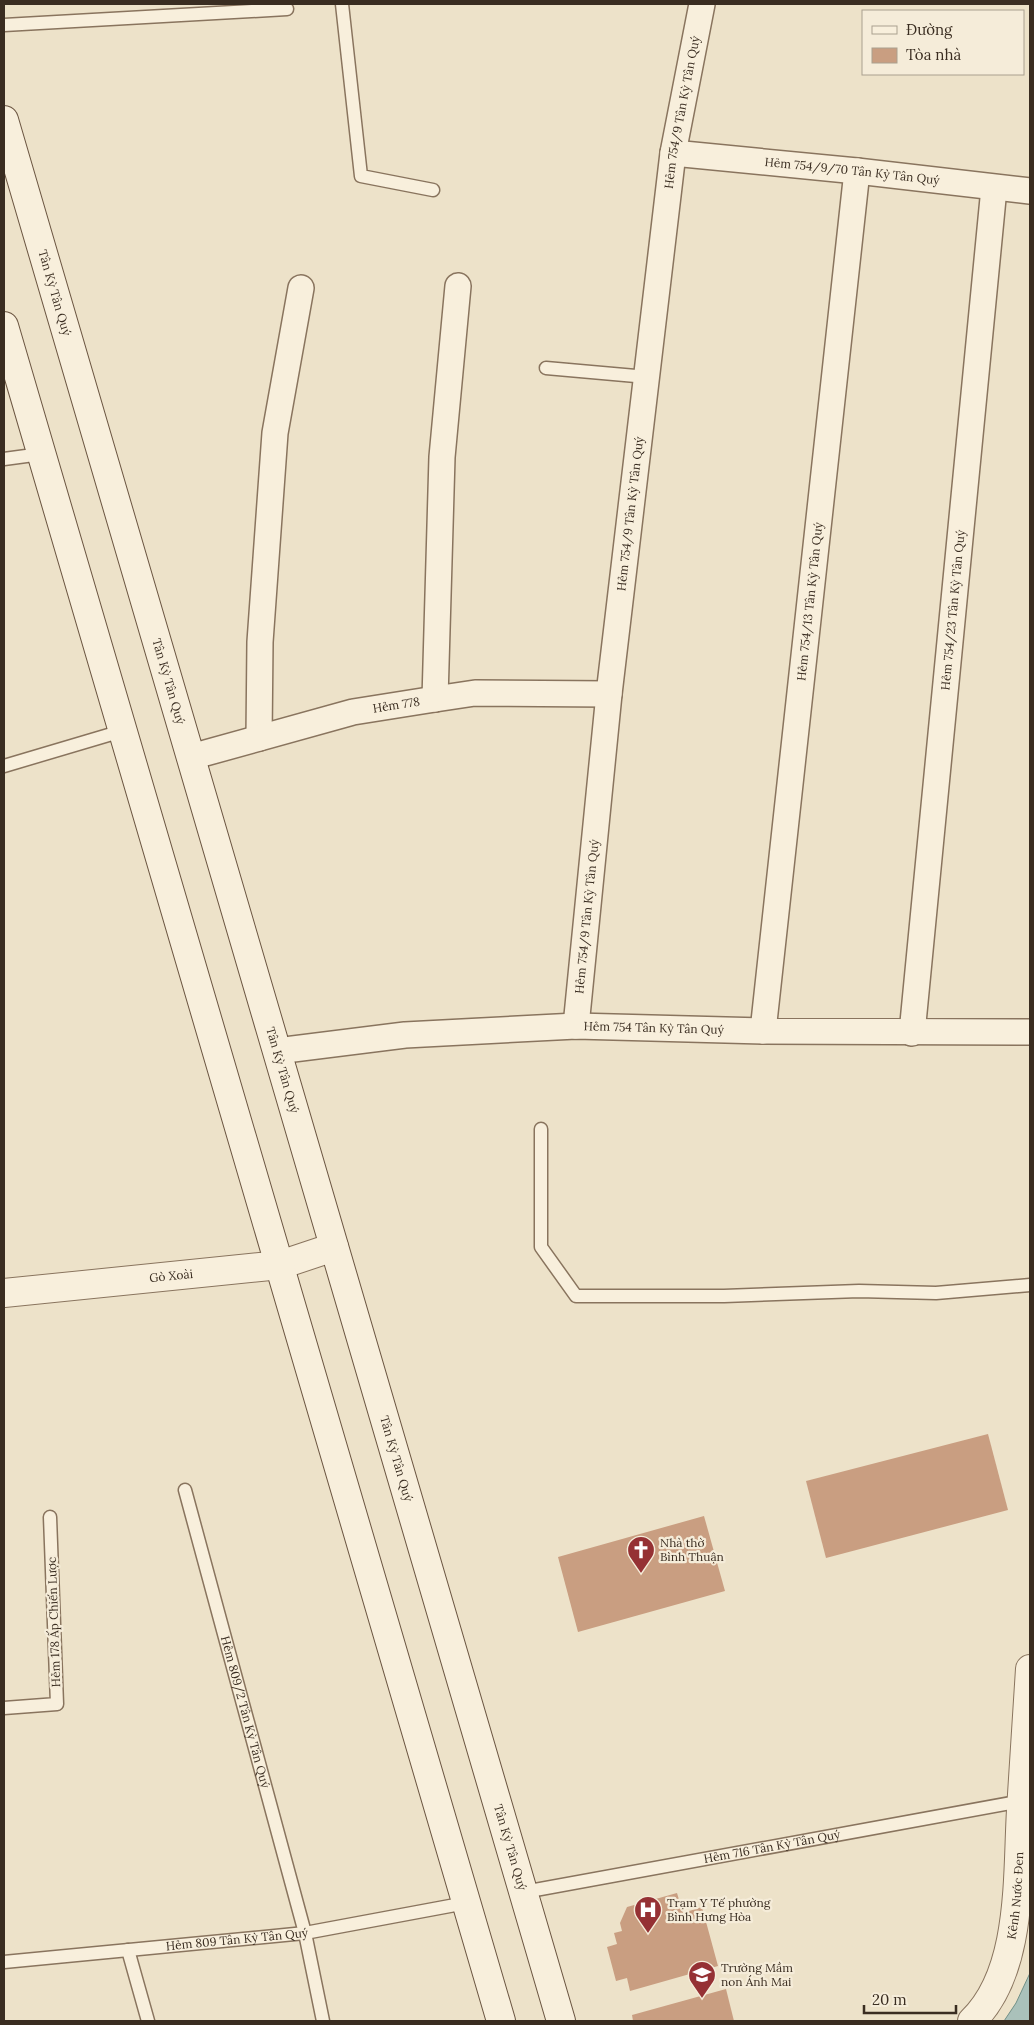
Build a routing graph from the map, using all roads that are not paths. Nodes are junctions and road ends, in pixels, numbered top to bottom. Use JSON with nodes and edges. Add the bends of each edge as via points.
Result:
{"nodes":[{"id":1,"x":342,"y":4,"type":"edge"},
{"id":2,"x":702,"y":4,"type":"edge"},
{"id":3,"x":286,"y":9,"type":"dead end"},
{"id":4,"x":4,"y":25,"type":"edge"},
{"id":5,"x":4,"y":120,"type":"edge"},
{"id":6,"x":673,"y":153,"type":"junction"},
{"id":7,"x":857,"y":171,"type":"junction"},
{"id":8,"x":994,"y":188,"type":"junction"},
{"id":9,"x":433,"y":190,"type":"dead end"},
{"id":10,"x":1030,"y":191,"type":"edge"},
{"id":11,"x":458,"y":286,"type":"dead end"},
{"id":12,"x":301,"y":288,"type":"dead end"},
{"id":13,"x":4,"y":326,"type":"edge"},
{"id":14,"x":546,"y":368,"type":"dead end"},
{"id":15,"x":646,"y":377,"type":"junction"},
{"id":16,"x":41,"y":454,"type":"junction"},
{"id":17,"x":4,"y":459,"type":"edge"},
{"id":18,"x":609,"y":694,"type":"junction"},
{"id":19,"x":435,"y":699,"type":"junction"},
{"id":20,"x":122,"y":731,"type":"junction"},
{"id":21,"x":259,"y":738,"type":"junction"},
{"id":22,"x":191,"y":757,"type":"junction"},
{"id":23,"x":4,"y":766,"type":"edge"},
{"id":24,"x":576,"y":1026,"type":"junction"},
{"id":25,"x":763,"y":1031,"type":"junction"},
{"id":26,"x":1030,"y":1032,"type":"edge"},
{"id":27,"x":912,"y":1033,"type":"junction"},
{"id":28,"x":277,"y":1051,"type":"junction"},
{"id":29,"x":541,"y":1129,"type":"dead end"},
{"id":30,"x":334,"y":1247,"type":"junction"},
{"id":31,"x":280,"y":1265,"type":"junction"},
{"id":32,"x":1030,"y":1285,"type":"edge"},
{"id":33,"x":4,"y":1293,"type":"edge"},
{"id":34,"x":185,"y":1490,"type":"dead end"},
{"id":35,"x":50,"y":1517,"type":"dead end"},
{"id":36,"x":1030,"y":1669,"type":"edge"},
{"id":37,"x":4,"y":1708,"type":"edge"},
{"id":38,"x":1022,"y":1801,"type":"junction"},
{"id":39,"x":524,"y":1892,"type":"junction"},
{"id":40,"x":466,"y":1902,"type":"junction"},
{"id":41,"x":305,"y":1933,"type":"junction"},
{"id":42,"x":128,"y":1950,"type":"junction"},
{"id":43,"x":4,"y":1962,"type":"edge"},
{"id":44,"x":148,"y":2021,"type":"edge"},
{"id":45,"x":323,"y":2021,"type":"edge"},
{"id":46,"x":501,"y":2021,"type":"edge"},
{"id":47,"x":562,"y":2021,"type":"edge"},
{"id":48,"x":972,"y":2021,"type":"edge"}],
"edges":[{"from":1,"to":9,"type":"lane","via":[[361,176]]},
{"from":2,"to":6,"type":"street","name":"Hẻm 754/9 Tân Kỳ Tân Quý"},
{"from":3,"to":4,"type":"lane"},
{"from":5,"to":22,"type":"main road","name":"Tân Kỳ Tân Quý"},
{"from":6,"to":7,"type":"street","name":"Hẻm 754/9/70 Tân Kỳ Tân Quý"},
{"from":6,"to":15,"type":"street","name":"Hẻm 754/9 Tân Kỳ Tân Quý"},
{"from":7,"to":8,"type":"street","name":"Hẻm 754/9/70 Tân Kỳ Tân Quý"},
{"from":7,"to":25,"type":"street","name":"Hẻm 754/13 Tân Kỳ Tân Quý"},
{"from":8,"to":10,"type":"street","name":"Hẻm 754/9/70 Tân Kỳ Tân Quý"},
{"from":8,"to":27,"type":"street","name":"Hẻm 754/23 Tân Kỳ Tân Quý"},
{"from":11,"to":19,"type":"street","via":[[442,457]]},
{"from":12,"to":21,"type":"street","via":[[275,433],[260,642]]},
{"from":13,"to":16,"type":"main road"},
{"from":14,"to":15,"type":"lane"},
{"from":15,"to":18,"type":"street","name":"Hẻm 754/9 Tân Kỳ Tân Quý"},
{"from":16,"to":17,"type":"lane"},
{"from":16,"to":20,"type":"main road"},
{"from":18,"to":19,"type":"street","name":"Hẻm 778","via":[[475,694]]},
{"from":18,"to":24,"type":"street","name":"Hẻm 754/9 Tân Kỳ Tân Quý"},
{"from":19,"to":21,"type":"street","name":"Hẻm 778","via":[[353,712]]},
{"from":20,"to":23,"type":"lane"},
{"from":20,"to":31,"type":"main road"},
{"from":21,"to":22,"type":"street","name":"Hẻm 778"},
{"from":22,"to":28,"type":"main road","name":"Tân Kỳ Tân Quý"},
{"from":24,"to":25,"type":"street","name":"Hẻm 754 Tân Kỳ Tân Quý"},
{"from":24,"to":28,"type":"street","name":"Hẻm 754 Tân Kỳ Tân Quý","via":[[405,1035]]},
{"from":25,"to":27,"type":"street","name":"Hẻm 754 Tân Kỳ Tân Quý"},
{"from":26,"to":27,"type":"street","name":"Hẻm 754 Tân Kỳ Tân Quý"},
{"from":28,"to":30,"type":"main road","name":"Tân Kỳ Tân Quý"},
{"from":29,"to":32,"type":"lane","via":[[541,1247],[576,1296],[936,1292]]},
{"from":30,"to":31,"type":"main road","name":"Gò Xoài"},
{"from":30,"to":39,"type":"main road","name":"Tân Kỳ Tân Quý"},
{"from":31,"to":33,"type":"main road","name":"Gò Xoài"},
{"from":31,"to":40,"type":"main road"},
{"from":34,"to":41,"type":"lane","name":"Hẻm 809/2 Tân Kỳ Tân Quý"},
{"from":35,"to":37,"type":"lane","name":"Hẻm 178 Ấp Chiến Lược","via":[[57,1704]]},
{"from":36,"to":38,"type":"main road","name":"Kênh Nước Đen"},
{"from":38,"to":39,"type":"lane","name":"Hẻm 716 Tân Kỳ Tân Quý"},
{"from":38,"to":48,"type":"main road","name":"Kênh Nước Đen","via":[[1014,1926],[1009,1950],[991,1998]]},
{"from":39,"to":47,"type":"main road","name":"Tân Kỳ Tân Quý"},
{"from":40,"to":41,"type":"lane","name":"Hẻm 809 Tân Kỳ Tân Quý"},
{"from":40,"to":46,"type":"main road"},
{"from":41,"to":42,"type":"lane","name":"Hẻm 809 Tân Kỳ Tân Quý"},
{"from":41,"to":45,"type":"lane","name":"Hẻm 809/2 Tân Kỳ Tân Quý"},
{"from":42,"to":43,"type":"lane","name":"Hẻm 809 Tân Kỳ Tân Quý"},
{"from":42,"to":44,"type":"lane"}]}
